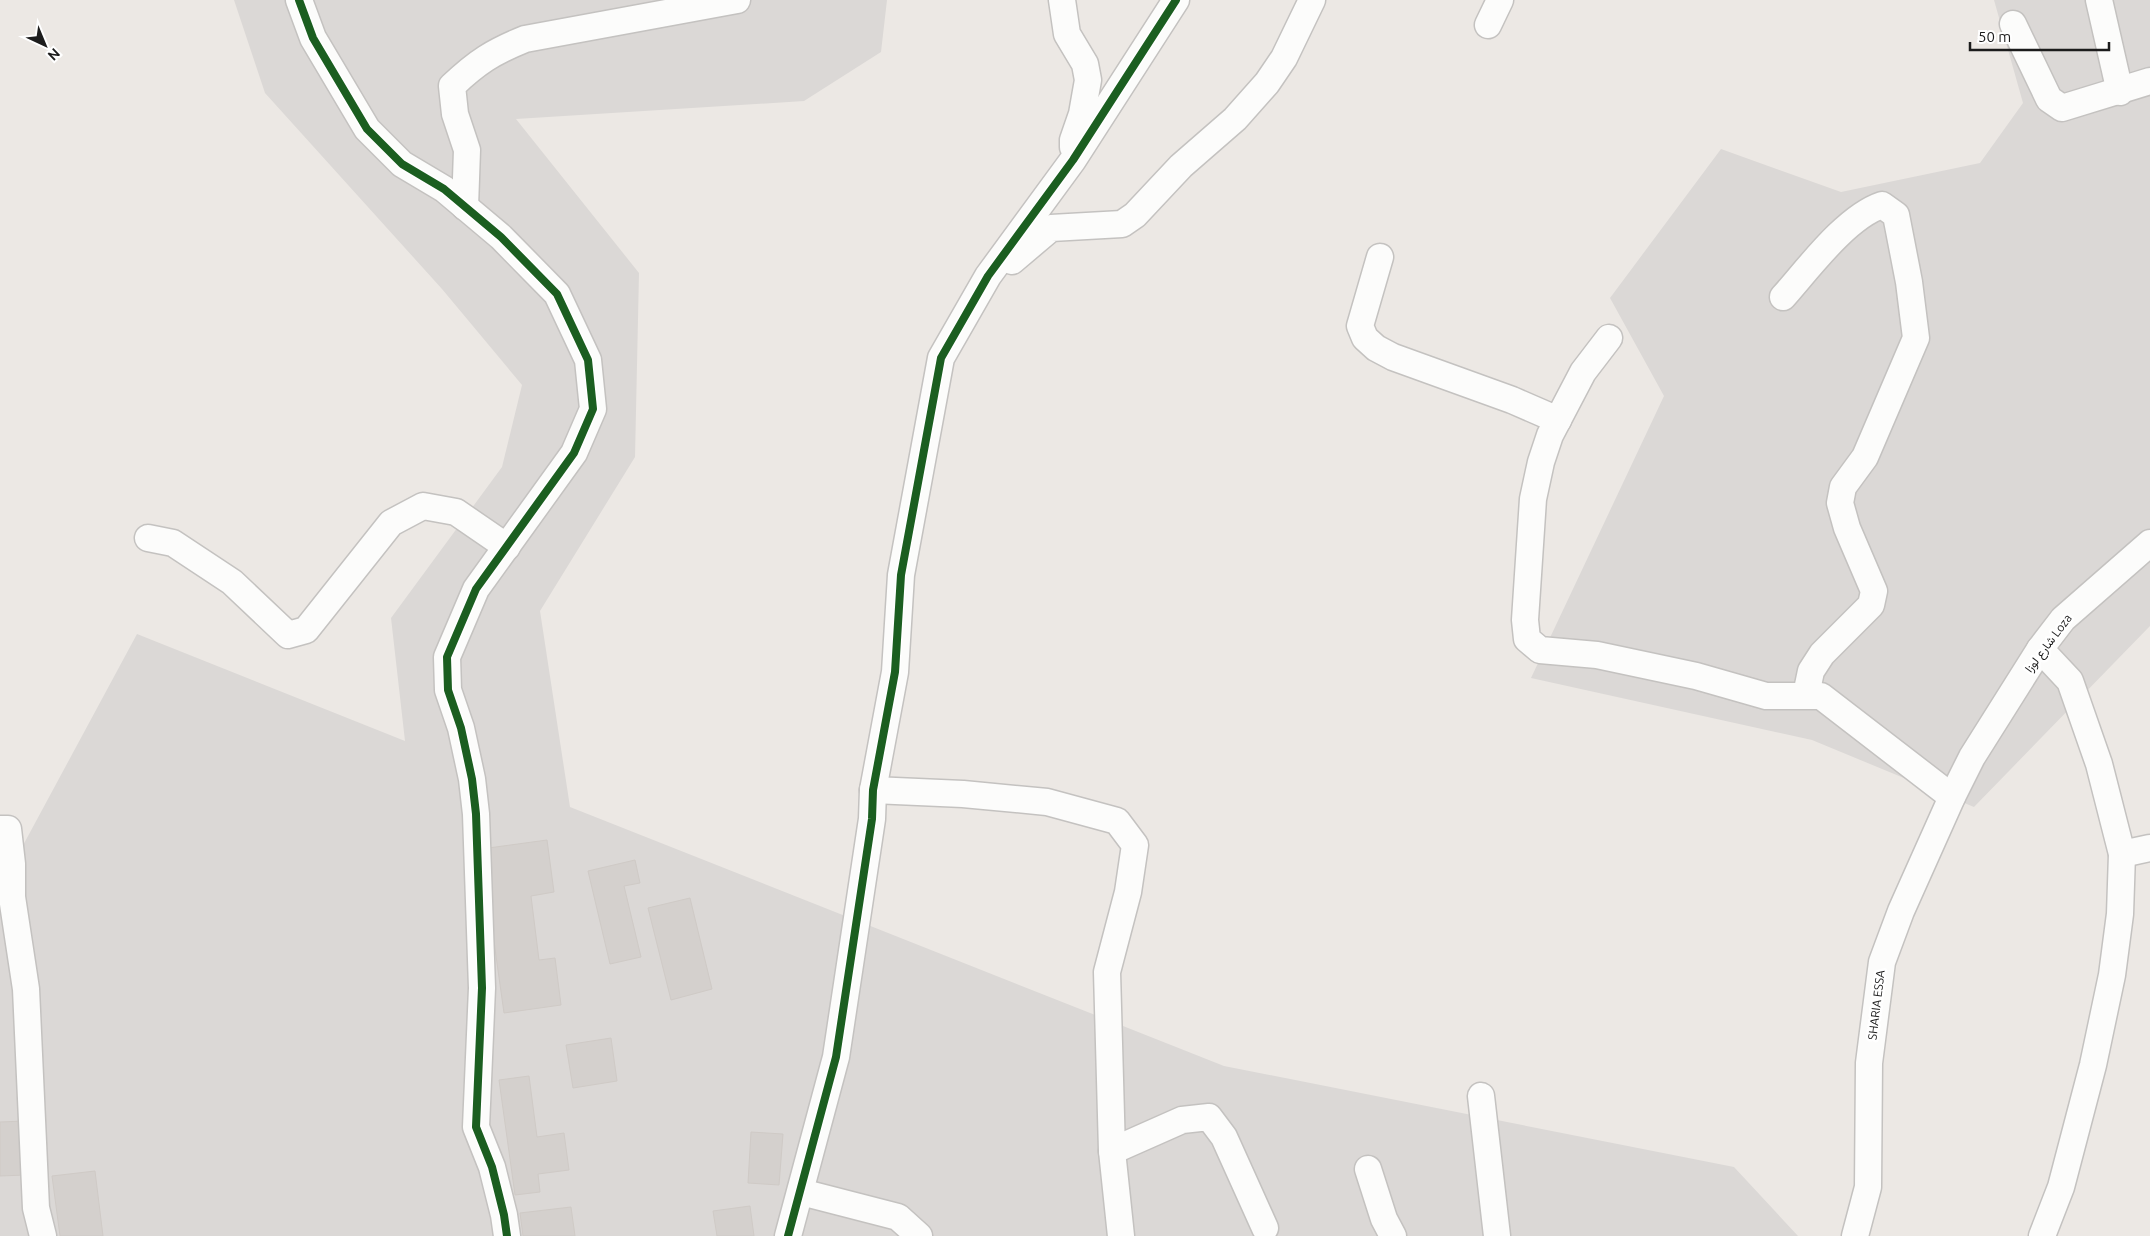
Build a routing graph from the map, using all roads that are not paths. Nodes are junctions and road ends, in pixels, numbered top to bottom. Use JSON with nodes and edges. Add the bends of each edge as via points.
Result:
{"nodes":[{"id":1,"x":299,"y":0,"type":"edge"},
{"id":2,"x":738,"y":0,"type":"edge"},
{"id":3,"x":1062,"y":0,"type":"edge"},
{"id":4,"x":1176,"y":0,"type":"edge"},
{"id":5,"x":1312,"y":0,"type":"edge"},
{"id":6,"x":1500,"y":0,"type":"edge"},
{"id":7,"x":2099,"y":0,"type":"edge"},
{"id":8,"x":2013,"y":24,"type":"dead end"},
{"id":9,"x":1488,"y":25,"type":"dead end"},
{"id":10,"x":2150,"y":81,"type":"edge"},
{"id":11,"x":2120,"y":92,"type":"junction"},
{"id":12,"x":1073,"y":160,"type":"junction"},
{"id":13,"x":465,"y":207,"type":"junction"},
{"id":14,"x":1380,"y":257,"type":"dead end"},
{"id":15,"x":988,"y":276,"type":"junction"},
{"id":16,"x":1783,"y":297,"type":"dead end"},
{"id":17,"x":1609,"y":338,"type":"dead end"},
{"id":18,"x":1558,"y":420,"type":"junction"},
{"id":19,"x":148,"y":538,"type":"dead end"},
{"id":20,"x":2150,"y":543,"type":"edge"},
{"id":21,"x":507,"y":547,"type":"junction"},
{"id":22,"x":2040,"y":649,"type":"junction"},
{"id":23,"x":1806,"y":695,"type":"junction"},
{"id":24,"x":1984,"y":735,"type":"joint"},
{"id":25,"x":873,"y":790,"type":"junction"},
{"id":26,"x":1952,"y":796,"type":"junction"},
{"id":27,"x":0,"y":829,"type":"edge"},
{"id":28,"x":2150,"y":848,"type":"edge"},
{"id":29,"x":2122,"y":854,"type":"junction"},
{"id":30,"x":1481,"y":1096,"type":"dead end"},
{"id":31,"x":1112,"y":1151,"type":"junction"},
{"id":32,"x":1368,"y":1170,"type":"dead end"},
{"id":33,"x":801,"y":1192,"type":"junction"},
{"id":34,"x":1265,"y":1228,"type":"dead end"},
{"id":35,"x":43,"y":1236,"type":"edge"},
{"id":36,"x":507,"y":1236,"type":"edge"},
{"id":37,"x":788,"y":1236,"type":"edge"},
{"id":38,"x":919,"y":1236,"type":"edge"},
{"id":39,"x":1121,"y":1236,"type":"edge"},
{"id":40,"x":1393,"y":1236,"type":"edge"},
{"id":41,"x":1497,"y":1236,"type":"edge"},
{"id":42,"x":1855,"y":1236,"type":"edge"},
{"id":43,"x":2042,"y":1236,"type":"edge"}],
"edges":[{"from":1,"to":13,"type":"street","via":[[314,38],[368,129],[402,164],[444,189]]},
{"from":2,"to":13,"type":"street","via":[[525,39],[494,52],[471,68],[452,86],[467,150]]},
{"from":3,"to":12,"type":"street","via":[[1066,34],[1085,64],[1088,80],[1073,140]]},
{"from":4,"to":12,"type":"street"},
{"from":5,"to":15,"type":"street","via":[[1284,58],[1267,83],[1235,119],[1181,166],[1135,215],[1122,224],[1051,228],[1011,262]]},
{"from":6,"to":9,"type":"street"},
{"from":7,"to":11,"type":"street"},
{"from":8,"to":11,"type":"street","via":[[2048,99],[2062,108]]},
{"from":10,"to":11,"type":"street"},
{"from":12,"to":15,"type":"street"},
{"from":13,"to":21,"type":"street","via":[[501,237],[557,294],[588,360],[593,409],[574,453]]},
{"from":14,"to":18,"type":"street","via":[[1360,326],[1365,338],[1393,357]]},
{"from":15,"to":25,"type":"street","via":[[941,358],[901,575],[894,672]]},
{"from":16,"to":23,"type":"street","via":[[1837,236],[1873,207],[1882,204],[1896,215],[1916,338],[1865,457],[1843,487],[1840,503],[1874,598],[1822,654],[1811,671]]},
{"from":17,"to":18,"type":"street","via":[[1583,372]]},
{"from":18,"to":23,"type":"street","via":[[1540,462],[1533,499],[1525,620],[1527,639],[1535,648],[1597,655],[1696,676],[1766,696]]},
{"from":19,"to":21,"type":"street","via":[[173,543],[232,582],[288,635],[306,630],[391,523],[423,506],[456,512]]},
{"from":20,"to":22,"type":"street","name":"شارع لوزا Loza","via":[[2063,619]]},
{"from":21,"to":36,"type":"street","via":[[476,589],[447,657],[448,690],[461,728],[476,814],[482,988],[476,1127],[492,1167]]},
{"from":22,"to":24,"type":"street","name":"شارع لوزا Loza"},
{"from":22,"to":29,"type":"street","via":[[2070,681],[2099,764]]},
{"from":23,"to":26,"type":"street","via":[[1821,696]]},
{"from":24,"to":26,"type":"street","name":"SHARIA ESSA"},
{"from":25,"to":31,"type":"street","via":[[1047,802],[1116,821],[1134,844],[1128,892],[1107,972]]},
{"from":25,"to":33,"type":"street","via":[[872,819],[836,1057]]},
{"from":26,"to":42,"type":"street","name":"SHARIA ESSA","via":[[1882,962],[1869,1064],[1868,1187]]},
{"from":27,"to":35,"type":"street","via":[[8,829],[12,897],[26,989],[35,1199]]},
{"from":28,"to":29,"type":"street"},
{"from":29,"to":43,"type":"street","via":[[2120,914],[2107,1002],[2061,1186]]},
{"from":30,"to":41,"type":"street"},
{"from":31,"to":34,"type":"street","via":[[1182,1120],[1209,1117],[1224,1136]]},
{"from":31,"to":39,"type":"street"},
{"from":32,"to":40,"type":"street","via":[[1384,1220]]},
{"from":33,"to":37,"type":"street"},
{"from":33,"to":38,"type":"street","via":[[898,1218]]}]}
